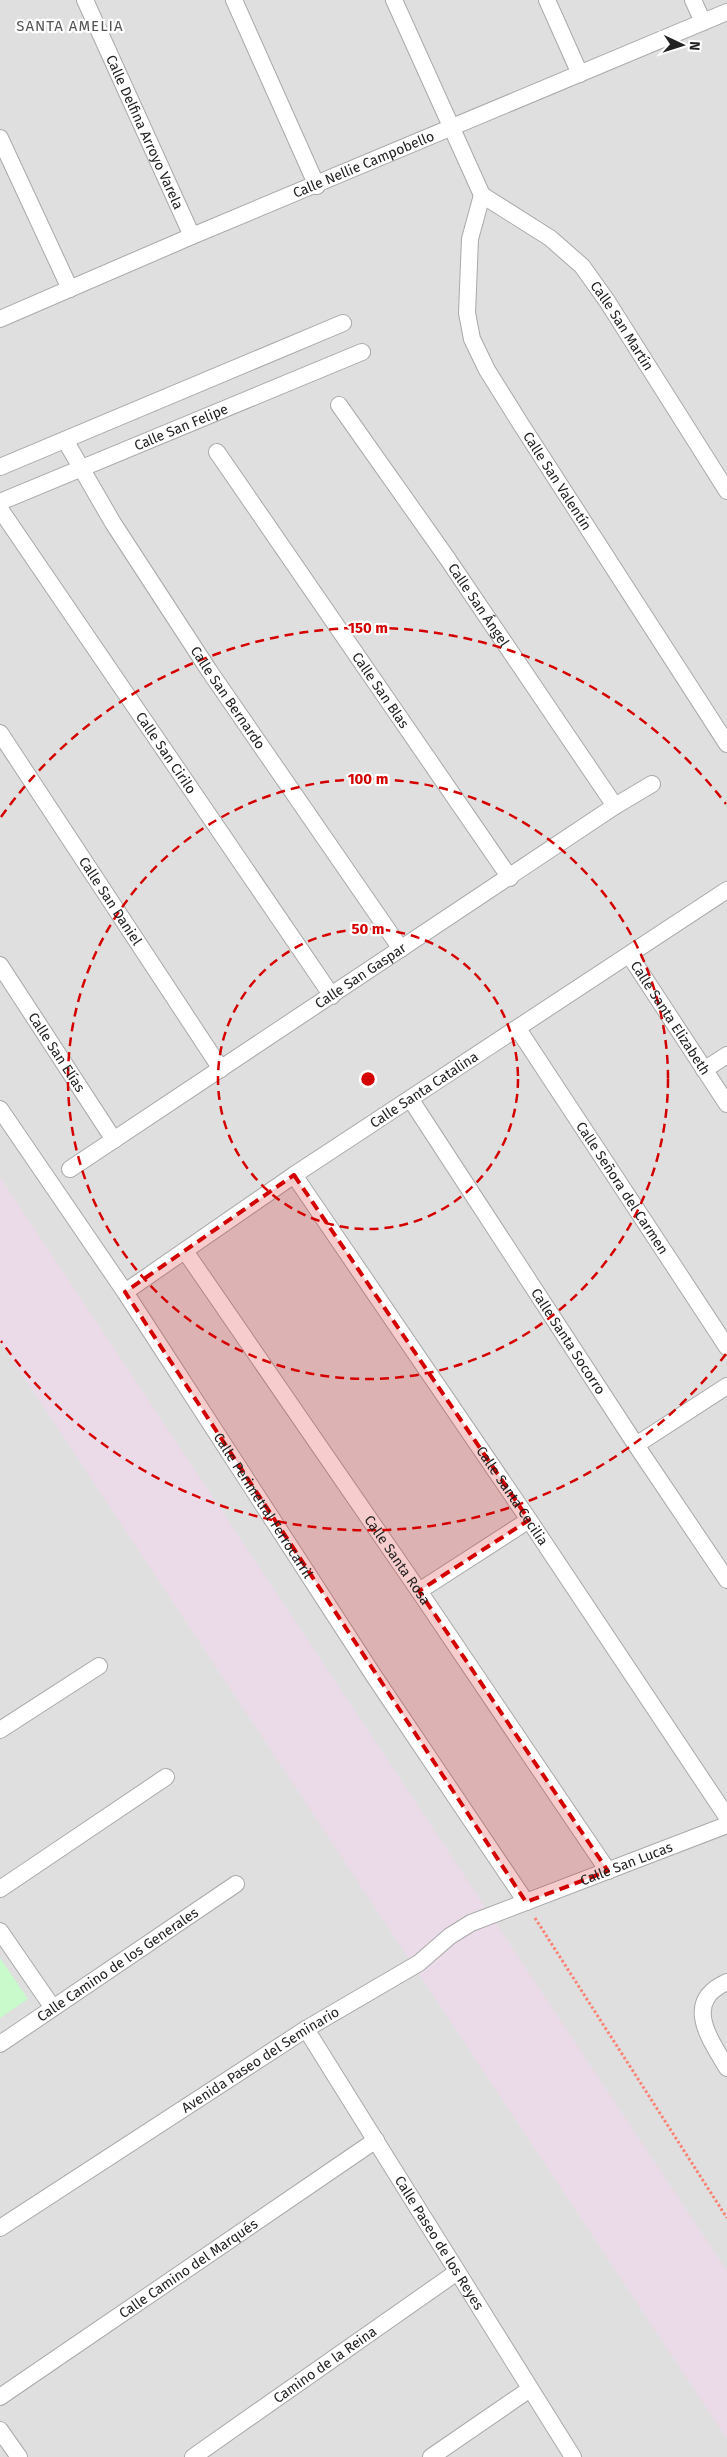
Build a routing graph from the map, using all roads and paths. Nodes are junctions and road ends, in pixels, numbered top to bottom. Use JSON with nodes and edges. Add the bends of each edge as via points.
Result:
{"nodes":[{"id":1,"x":85,"y":0,"type":"edge"},
{"id":2,"x":234,"y":0,"type":"edge"},
{"id":3,"x":394,"y":0,"type":"edge"},
{"id":4,"x":547,"y":0,"type":"edge"},
{"id":5,"x":693,"y":0,"type":"edge"},
{"id":6,"x":727,"y":12,"type":"edge"},
{"id":7,"x":703,"y":22,"type":"junction"},
{"id":8,"x":580,"y":74,"type":"junction"},
{"id":9,"x":452,"y":128,"type":"junction"},
{"id":10,"x":0,"y":138,"type":"edge"},
{"id":11,"x":317,"y":186,"type":"junction"},
{"id":12,"x":482,"y":195,"type":"junction"},
{"id":13,"x":192,"y":236,"type":"junction"},
{"id":14,"x":70,"y":289,"type":"junction"},
{"id":15,"x":0,"y":319,"type":"edge"},
{"id":16,"x":344,"y":323,"type":"dead end"},
{"id":17,"x":362,"y":352,"type":"dead end"},
{"id":18,"x":339,"y":404,"type":"dead end"},
{"id":19,"x":64,"y":440,"type":"junction"},
{"id":20,"x":217,"y":452,"type":"dead end"},
{"id":21,"x":0,"y":467,"type":"edge"},
{"id":22,"x":80,"y":469,"type":"junction"},
{"id":23,"x":727,"y":491,"type":"edge"},
{"id":24,"x":0,"y":502,"type":"edge"},
{"id":25,"x":0,"y":510,"type":"edge"},
{"id":26,"x":0,"y":733,"type":"edge"},
{"id":27,"x":727,"y":744,"type":"edge"},
{"id":28,"x":652,"y":784,"type":"dead end"},
{"id":29,"x":616,"y":806,"type":"junction"},
{"id":30,"x":510,"y":878,"type":"junction"},
{"id":31,"x":727,"y":890,"type":"edge"},
{"id":32,"x":401,"y":949,"type":"junction"},
{"id":33,"x":630,"y":956,"type":"junction"},
{"id":34,"x":0,"y":965,"type":"edge"},
{"id":35,"x":332,"y":996,"type":"junction"},
{"id":36,"x":518,"y":1029,"type":"junction"},
{"id":37,"x":727,"y":1055,"type":"edge"},
{"id":38,"x":221,"y":1069,"type":"junction"},
{"id":39,"x":704,"y":1070,"type":"junction"},
{"id":40,"x":410,"y":1100,"type":"junction"},
{"id":41,"x":727,"y":1104,"type":"edge"},
{"id":42,"x":0,"y":1109,"type":"edge"},
{"id":43,"x":114,"y":1140,"type":"junction"},
{"id":44,"x":70,"y":1169,"type":"dead end"},
{"id":45,"x":294,"y":1175,"type":"junction"},
{"id":46,"x":184,"y":1251,"type":"junction"},
{"id":47,"x":125,"y":1292,"type":"junction"},
{"id":48,"x":727,"y":1348,"type":"edge"},
{"id":49,"x":727,"y":1386,"type":"edge"},
{"id":50,"x":636,"y":1445,"type":"junction"},
{"id":51,"x":529,"y":1520,"type":"junction"},
{"id":52,"x":727,"y":1580,"type":"edge"},
{"id":53,"x":419,"y":1591,"type":"junction"},
{"id":54,"x":98,"y":1666,"type":"dead end"},
{"id":55,"x":0,"y":1730,"type":"edge"},
{"id":56,"x":166,"y":1778,"type":"dead end"},
{"id":57,"x":727,"y":1817,"type":"edge"},
{"id":58,"x":727,"y":1825,"type":"edge"},
{"id":59,"x":608,"y":1871,"type":"junction"},
{"id":60,"x":236,"y":1884,"type":"dead end"},
{"id":61,"x":0,"y":1889,"type":"edge"},
{"id":62,"x":526,"y":1902,"type":"junction"},
{"id":63,"x":0,"y":1931,"type":"edge"},
{"id":64,"x":726,"y":1983,"type":"edge"},
{"id":65,"x":53,"y":2008,"type":"junction"},
{"id":66,"x":306,"y":2029,"type":"junction"},
{"id":67,"x":0,"y":2044,"type":"edge"},
{"id":68,"x":727,"y":2068,"type":"edge"},
{"id":69,"x":376,"y":2140,"type":"junction"},
{"id":70,"x":727,"y":2218,"type":"edge"},
{"id":71,"x":0,"y":2228,"type":"edge"},
{"id":72,"x":457,"y":2272,"type":"junction"},
{"id":73,"x":530,"y":2389,"type":"junction"},
{"id":74,"x":0,"y":2397,"type":"edge"},
{"id":75,"x":0,"y":2430,"type":"edge"},
{"id":76,"x":19,"y":2457,"type":"edge"},
{"id":77,"x":193,"y":2457,"type":"edge"},
{"id":78,"x":431,"y":2457,"type":"edge"},
{"id":79,"x":573,"y":2457,"type":"edge"}],
"edges":[{"from":1,"to":13,"type":"street","name":"Calle Delfina Arroyo Varela"},
{"from":2,"to":11,"type":"street"},
{"from":3,"to":9,"type":"street"},
{"from":4,"to":8,"type":"street"},
{"from":5,"to":7,"type":"street"},
{"from":6,"to":7,"type":"street","name":"Calle Nellie Campobello"},
{"from":7,"to":8,"type":"street","name":"Calle Nellie Campobello"},
{"from":8,"to":9,"type":"street","name":"Calle Nellie Campobello"},
{"from":9,"to":11,"type":"street","name":"Calle Nellie Campobello"},
{"from":9,"to":12,"type":"street"},
{"from":10,"to":14,"type":"street"},
{"from":11,"to":13,"type":"street","name":"Calle Nellie Campobello"},
{"from":12,"to":23,"type":"street","name":"Calle San Martín","via":[[550,238],[582,266],[608,300]]},
{"from":12,"to":27,"type":"street","name":"Calle San Valentín","via":[[470,239],[467,313],[472,339],[522,426]]},
{"from":13,"to":14,"type":"street","name":"Calle Nellie Campobello"},
{"from":14,"to":15,"type":"street","name":"Calle Nellie Campobello"},
{"from":16,"to":19,"type":"street"},
{"from":17,"to":22,"type":"street","name":"Calle San Felipe"},
{"from":18,"to":29,"type":"street","name":"Calle San Ángel"},
{"from":19,"to":21,"type":"street"},
{"from":19,"to":22,"type":"street","name":"Calle San Bernardo"},
{"from":20,"to":30,"type":"street","name":"Calle San Blas"},
{"from":22,"to":24,"type":"street","name":"Calle San Felipe"},
{"from":22,"to":32,"type":"street","name":"Calle San Bernardo","via":[[210,672]]},
{"from":25,"to":35,"type":"street","name":"Calle San Cirilo"},
{"from":26,"to":38,"type":"street","name":"Calle San Daniel"},
{"from":28,"to":29,"type":"street","name":"Calle San Gaspar"},
{"from":29,"to":30,"type":"street","name":"Calle San Gaspar"},
{"from":30,"to":32,"type":"street","name":"Calle San Gaspar"},
{"from":31,"to":33,"type":"street","name":"Calle Santa Catalina"},
{"from":32,"to":35,"type":"street","name":"Calle San Gaspar"},
{"from":33,"to":36,"type":"street","name":"Calle Santa Catalina"},
{"from":33,"to":39,"type":"street","name":"Calle Santa Elizabeth"},
{"from":34,"to":43,"type":"street","name":"Calle San Elías"},
{"from":35,"to":38,"type":"street","name":"Calle San Gaspar"},
{"from":36,"to":40,"type":"street","name":"Calle Santa Catalina"},
{"from":36,"to":48,"type":"street","name":"Calle Señora del Carmen"},
{"from":37,"to":39,"type":"street"},
{"from":38,"to":43,"type":"street","name":"Calle San Gaspar"},
{"from":39,"to":41,"type":"street","name":"Calle Santa Elizabeth"},
{"from":40,"to":45,"type":"street","name":"Calle Santa Catalina"},
{"from":40,"to":50,"type":"street","name":"Calle Santa Socorro"},
{"from":42,"to":47,"type":"street","name":"Calle Perimetral Ferrocarril"},
{"from":43,"to":44,"type":"street","name":"Calle San Gaspar"},
{"from":45,"to":46,"type":"street","name":"Calle Santa Catalina"},
{"from":45,"to":51,"type":"street","name":"Calle Santa Cecilia"},
{"from":46,"to":47,"type":"street","name":"Calle Santa Catalina"},
{"from":46,"to":53,"type":"street","name":"Calle Santa Rosa"},
{"from":47,"to":62,"type":"street","name":"Calle Perimetral Ferrocarril","via":[[374,1676]]},
{"from":49,"to":50,"type":"street"},
{"from":50,"to":52,"type":"street","name":"Calle Santa Socorro"},
{"from":51,"to":53,"type":"street"},
{"from":51,"to":57,"type":"street","name":"Calle Santa Cecilia"},
{"from":53,"to":59,"type":"street","name":"Calle Santa Rosa"},
{"from":54,"to":55,"type":"street"},
{"from":56,"to":61,"type":"street"},
{"from":58,"to":59,"type":"street","name":"Calle San Lucas"},
{"from":59,"to":62,"type":"street","name":"Calle San Lucas"},
{"from":60,"to":65,"type":"street","name":"Calle Camino de los Generales"},
{"from":62,"to":66,"type":"street","name":"Avenida Paseo del Seminario","via":[[471,1923],[418,1963]]},
{"from":62,"to":70,"type":"path"},
{"from":63,"to":65,"type":"street"},
{"from":64,"to":68,"type":"street","via":[[713,1990],[702,2017],[706,2032]]},
{"from":65,"to":67,"type":"street","name":"Calle Camino de los Generales"},
{"from":66,"to":69,"type":"street","name":"Calle Paseo de los Reyes"},
{"from":66,"to":71,"type":"street","name":"Avenida Paseo del Seminario"},
{"from":69,"to":72,"type":"street","name":"Calle Paseo de los Reyes"},
{"from":69,"to":74,"type":"street","name":"Calle Camino del Marqués"},
{"from":72,"to":73,"type":"street","name":"Calle Paseo de los Reyes"},
{"from":72,"to":77,"type":"street","name":"Camino de la Reina"},
{"from":73,"to":78,"type":"street"},
{"from":73,"to":79,"type":"street","name":"Calle Paseo de los Reyes"},
{"from":75,"to":76,"type":"street"}]}
